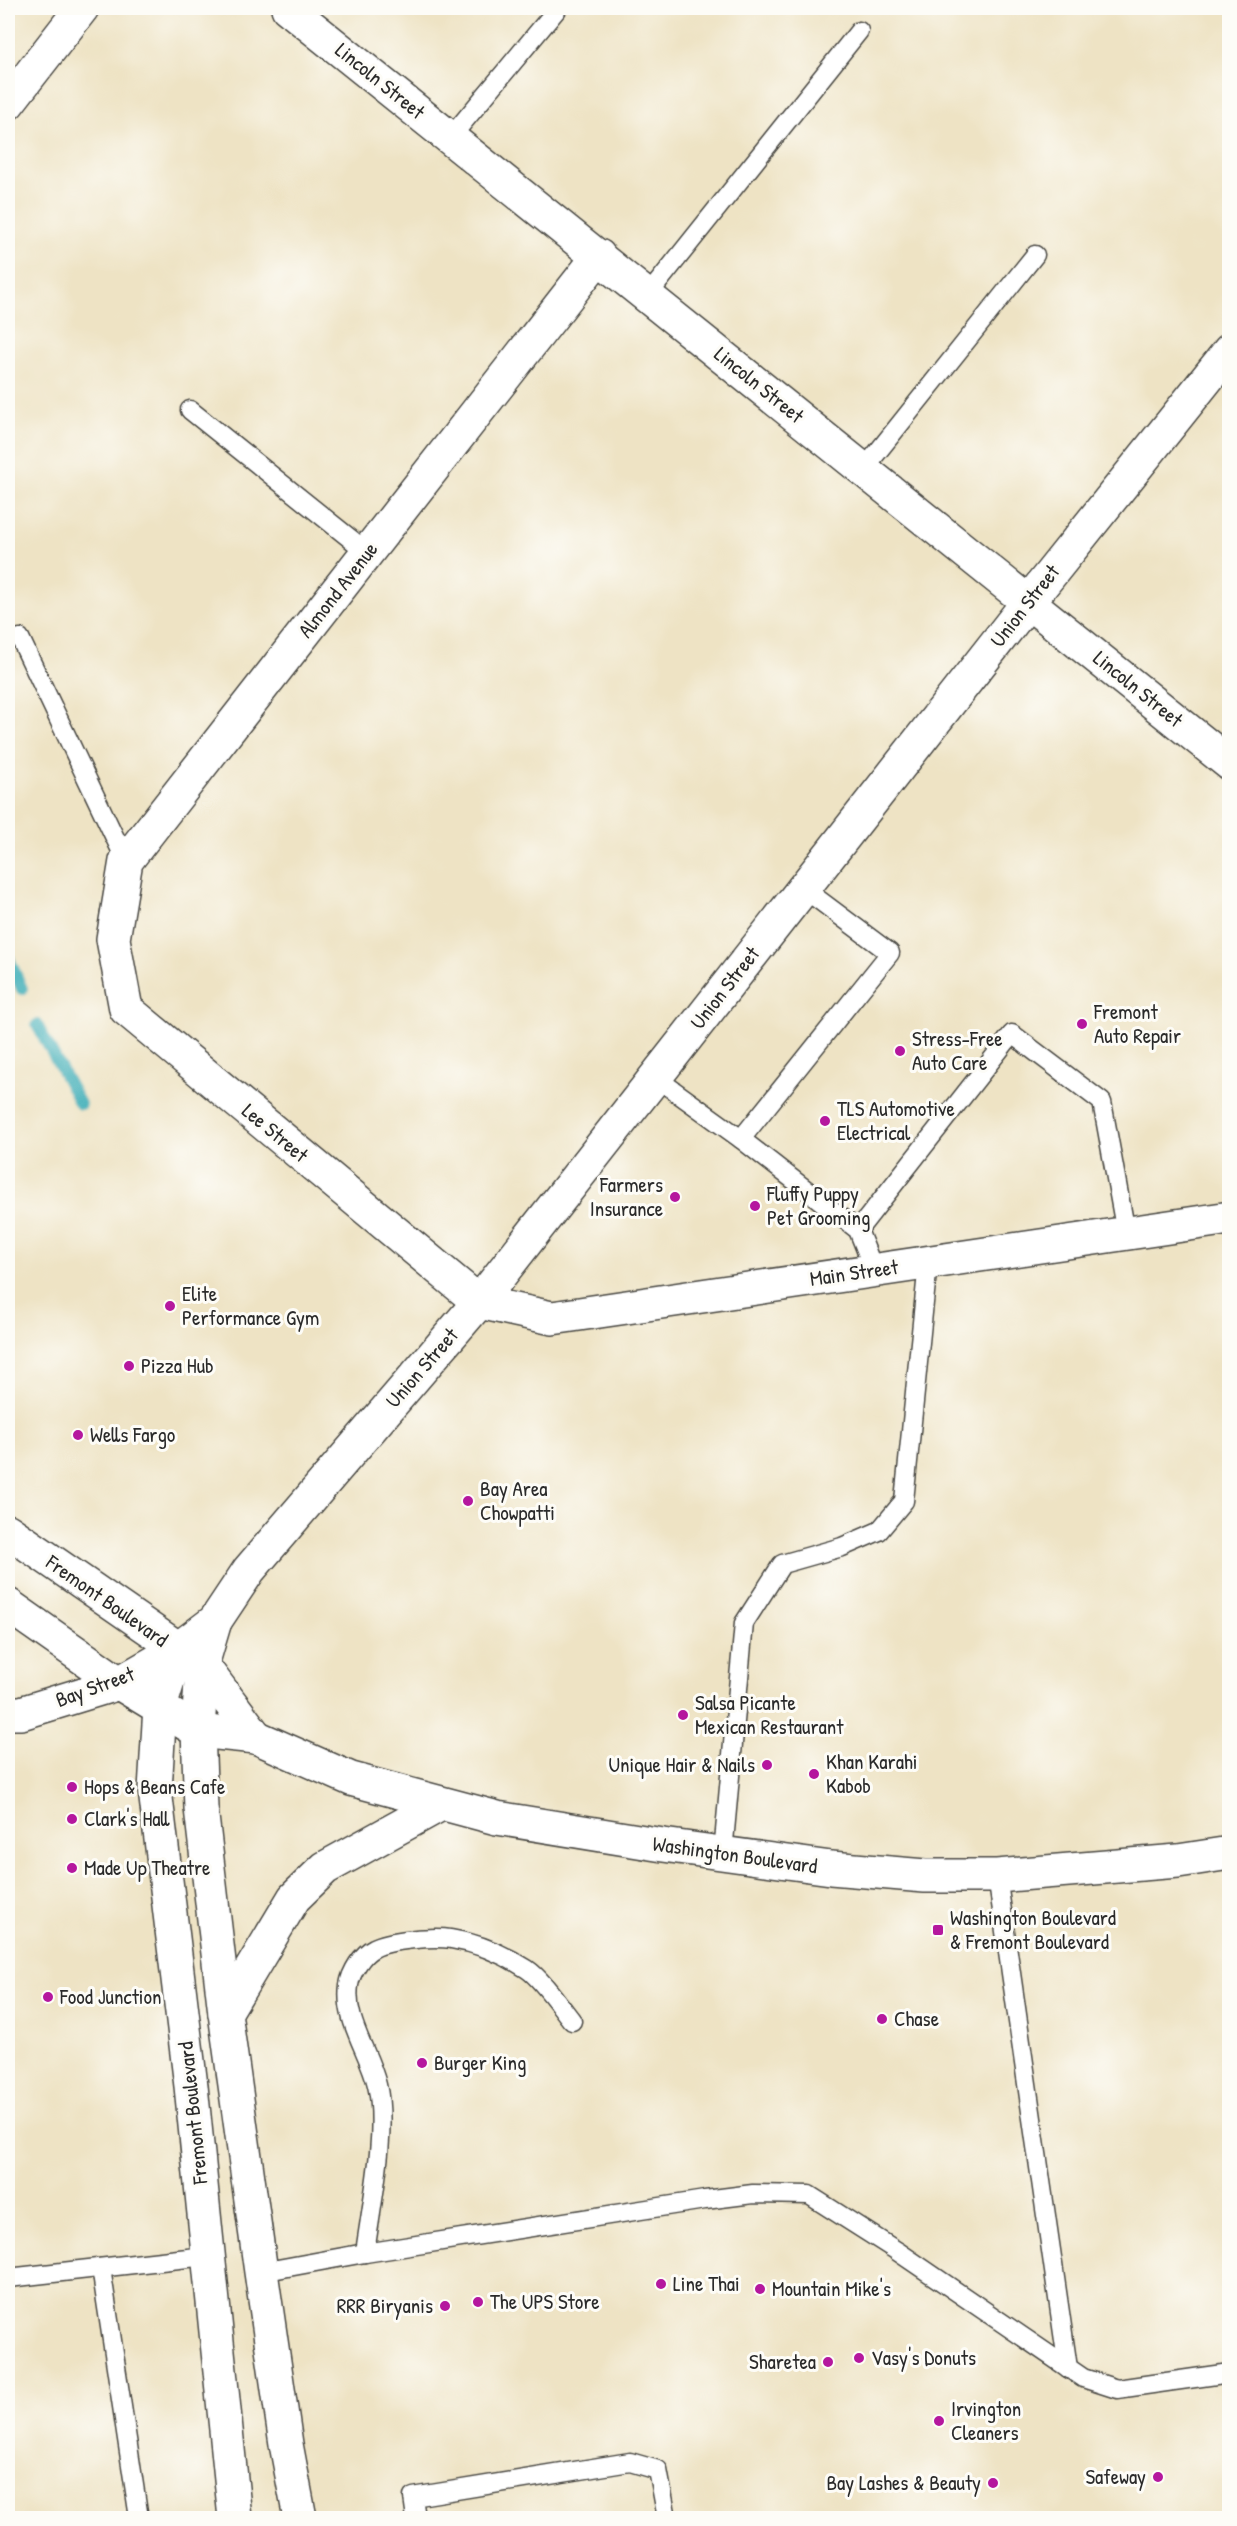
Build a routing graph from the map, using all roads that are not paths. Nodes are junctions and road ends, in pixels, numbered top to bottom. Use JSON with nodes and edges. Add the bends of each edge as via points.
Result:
{"nodes":[{"id":1,"x":82,"y":8,"type":"edge"},
{"id":2,"x":288,"y":8,"type":"edge"},
{"id":3,"x":558,"y":8,"type":"edge"},
{"id":4,"x":859,"y":31,"type":"dead end"},
{"id":5,"x":8,"y":103,"type":"edge"},
{"id":6,"x":450,"y":138,"type":"junction"},
{"id":7,"x":1035,"y":255,"type":"dead end"},
{"id":8,"x":599,"y":256,"type":"junction"},
{"id":9,"x":648,"y":295,"type":"junction"},
{"id":10,"x":1230,"y":350,"type":"edge"},
{"id":11,"x":190,"y":410,"type":"dead end"},
{"id":12,"x":864,"y":468,"type":"junction"},
{"id":13,"x":367,"y":552,"type":"junction"},
{"id":14,"x":1029,"y":601,"type":"junction"},
{"id":15,"x":20,"y":638,"type":"dead end"},
{"id":16,"x":1230,"y":764,"type":"edge"},
{"id":17,"x":126,"y":861,"type":"junction"},
{"id":18,"x":803,"y":888,"type":"junction"},
{"id":19,"x":113,"y":939,"type":"joint"},
{"id":20,"x":656,"y":1077,"type":"junction"},
{"id":21,"x":741,"y":1139,"type":"junction"},
{"id":22,"x":1230,"y":1218,"type":"edge"},
{"id":23,"x":858,"y":1230,"type":"junction"},
{"id":24,"x":1126,"y":1233,"type":"junction"},
{"id":25,"x":928,"y":1263,"type":"junction"},
{"id":26,"x":874,"y":1270,"type":"junction"},
{"id":27,"x":478,"y":1302,"type":"junction"},
{"id":28,"x":8,"y":1531,"type":"edge"},
{"id":29,"x":8,"y":1605,"type":"edge"},
{"id":30,"x":216,"y":1621,"type":"joint"},
{"id":31,"x":190,"y":1657,"type":"junction"},
{"id":32,"x":119,"y":1683,"type":"junction"},
{"id":33,"x":160,"y":1707,"type":"junction"},
{"id":34,"x":8,"y":1713,"type":"edge"},
{"id":35,"x":198,"y":1731,"type":"junction"},
{"id":36,"x":256,"y":1737,"type":"junction"},
{"id":37,"x":441,"y":1804,"type":"junction"},
{"id":38,"x":723,"y":1853,"type":"junction"},
{"id":39,"x":1230,"y":1853,"type":"edge"},
{"id":40,"x":997,"y":1876,"type":"junction"},
{"id":41,"x":225,"y":2013,"type":"junction"},
{"id":42,"x":572,"y":2021,"type":"dead end"},
{"id":43,"x":365,"y":2253,"type":"junction"},
{"id":44,"x":206,"y":2256,"type":"junction"},
{"id":45,"x":101,"y":2268,"type":"junction"},
{"id":46,"x":261,"y":2272,"type":"junction"},
{"id":47,"x":8,"y":2278,"type":"edge"},
{"id":48,"x":1068,"y":2368,"type":"junction"},
{"id":49,"x":1230,"y":2373,"type":"edge"},
{"id":50,"x":139,"y":2518,"type":"edge"},
{"id":51,"x":235,"y":2518,"type":"edge"},
{"id":52,"x":300,"y":2518,"type":"edge"},
{"id":53,"x":416,"y":2518,"type":"edge"},
{"id":54,"x":667,"y":2518,"type":"edge"}],
"edges":[{"from":1,"to":5,"type":"street"},
{"from":2,"to":6,"type":"street","name":"Lincoln Street"},
{"from":3,"to":6,"type":"lane"},
{"from":4,"to":9,"type":"lane"},
{"from":6,"to":8,"type":"street","name":"Lincoln Street"},
{"from":7,"to":12,"type":"lane"},
{"from":8,"to":9,"type":"street","name":"Lincoln Street"},
{"from":8,"to":13,"type":"street","name":"Almond Avenue"},
{"from":9,"to":12,"type":"street","name":"Lincoln Street"},
{"from":10,"to":14,"type":"street","name":"Union Street"},
{"from":11,"to":13,"type":"lane"},
{"from":12,"to":14,"type":"street","name":"Lincoln Street"},
{"from":13,"to":17,"type":"street","name":"Almond Avenue"},
{"from":14,"to":16,"type":"street","name":"Lincoln Street"},
{"from":14,"to":18,"type":"street","name":"Union Street"},
{"from":15,"to":17,"type":"lane"},
{"from":17,"to":19,"type":"street","name":"Almond Avenue"},
{"from":18,"to":20,"type":"street","name":"Union Street"},
{"from":18,"to":21,"type":"lane","via":[[890,953]]},
{"from":19,"to":27,"type":"street","name":"Lee Street","via":[[126,1009]]},
{"from":20,"to":21,"type":"lane"},
{"from":20,"to":27,"type":"street","name":"Union Street"},
{"from":21,"to":23,"type":"lane"},
{"from":22,"to":24,"type":"street","name":"Main Street"},
{"from":23,"to":24,"type":"lane","via":[[1011,1034],[1102,1102]]},
{"from":23,"to":26,"type":"lane"},
{"from":24,"to":25,"type":"street","name":"Main Street"},
{"from":25,"to":26,"type":"street","name":"Main Street"},
{"from":25,"to":38,"type":"lane","via":[[904,1501],[879,1531],[842,1547],[782,1564],[744,1623]]},
{"from":26,"to":27,"type":"street","name":"Main Street","via":[[552,1318]]},
{"from":27,"to":30,"type":"street","name":"Union Street","via":[[249,1570]]},
{"from":28,"to":31,"type":"street","name":"Fremont Boulevard"},
{"from":29,"to":32,"type":"street"},
{"from":30,"to":31,"type":"street","name":"Fremont Boulevard"},
{"from":31,"to":32,"type":"street","name":"Bay Street"},
{"from":31,"to":33,"type":"street","name":"Fremont Boulevard"},
{"from":31,"to":35,"type":"street","name":"Fremont Boulevard"},
{"from":31,"to":36,"type":"street","name":"Fremont Boulevard"},
{"from":32,"to":33,"type":"street"},
{"from":32,"to":34,"type":"street","name":"Bay Street","via":[[21,1713]]},
{"from":33,"to":35,"type":"street"},
{"from":33,"to":44,"type":"street","name":"Fremont Boulevard","via":[[154,1790],[191,2086]]},
{"from":35,"to":36,"type":"street"},
{"from":35,"to":41,"type":"street","name":"Fremont Boulevard","via":[[201,1808]]},
{"from":36,"to":37,"type":"street","name":"Washington Boulevard","via":[[351,1779]]},
{"from":37,"to":38,"type":"street","name":"Washington Boulevard","via":[[497,1818]]},
{"from":37,"to":41,"type":"street","via":[[325,1868],[294,1898]]},
{"from":38,"to":40,"type":"street","name":"Washington Boulevard","via":[[925,1876]]},
{"from":39,"to":40,"type":"street","name":"Washington Boulevard"},
{"from":40,"to":48,"type":"lane"},
{"from":41,"to":46,"type":"street","name":"Fremont Boulevard"},
{"from":42,"to":43,"type":"lane","via":[[529,1970],[481,1946],[449,1938],[407,1941],[374,1948],[357,1965],[349,1984],[349,2010],[377,2085],[380,2112]]},
{"from":43,"to":46,"type":"lane"},
{"from":43,"to":48,"type":"lane","via":[[705,2200],[753,2194],[809,2195]]},
{"from":44,"to":45,"type":"lane"},
{"from":44,"to":51,"type":"street","name":"Fremont Boulevard"},
{"from":45,"to":47,"type":"lane"},
{"from":45,"to":50,"type":"lane"},
{"from":46,"to":52,"type":"street","name":"Fremont Boulevard"},
{"from":48,"to":49,"type":"lane","via":[[1083,2378],[1117,2389]]},
{"from":53,"to":54,"type":"lane","via":[[413,2497],[630,2462],[658,2470]]}]}
